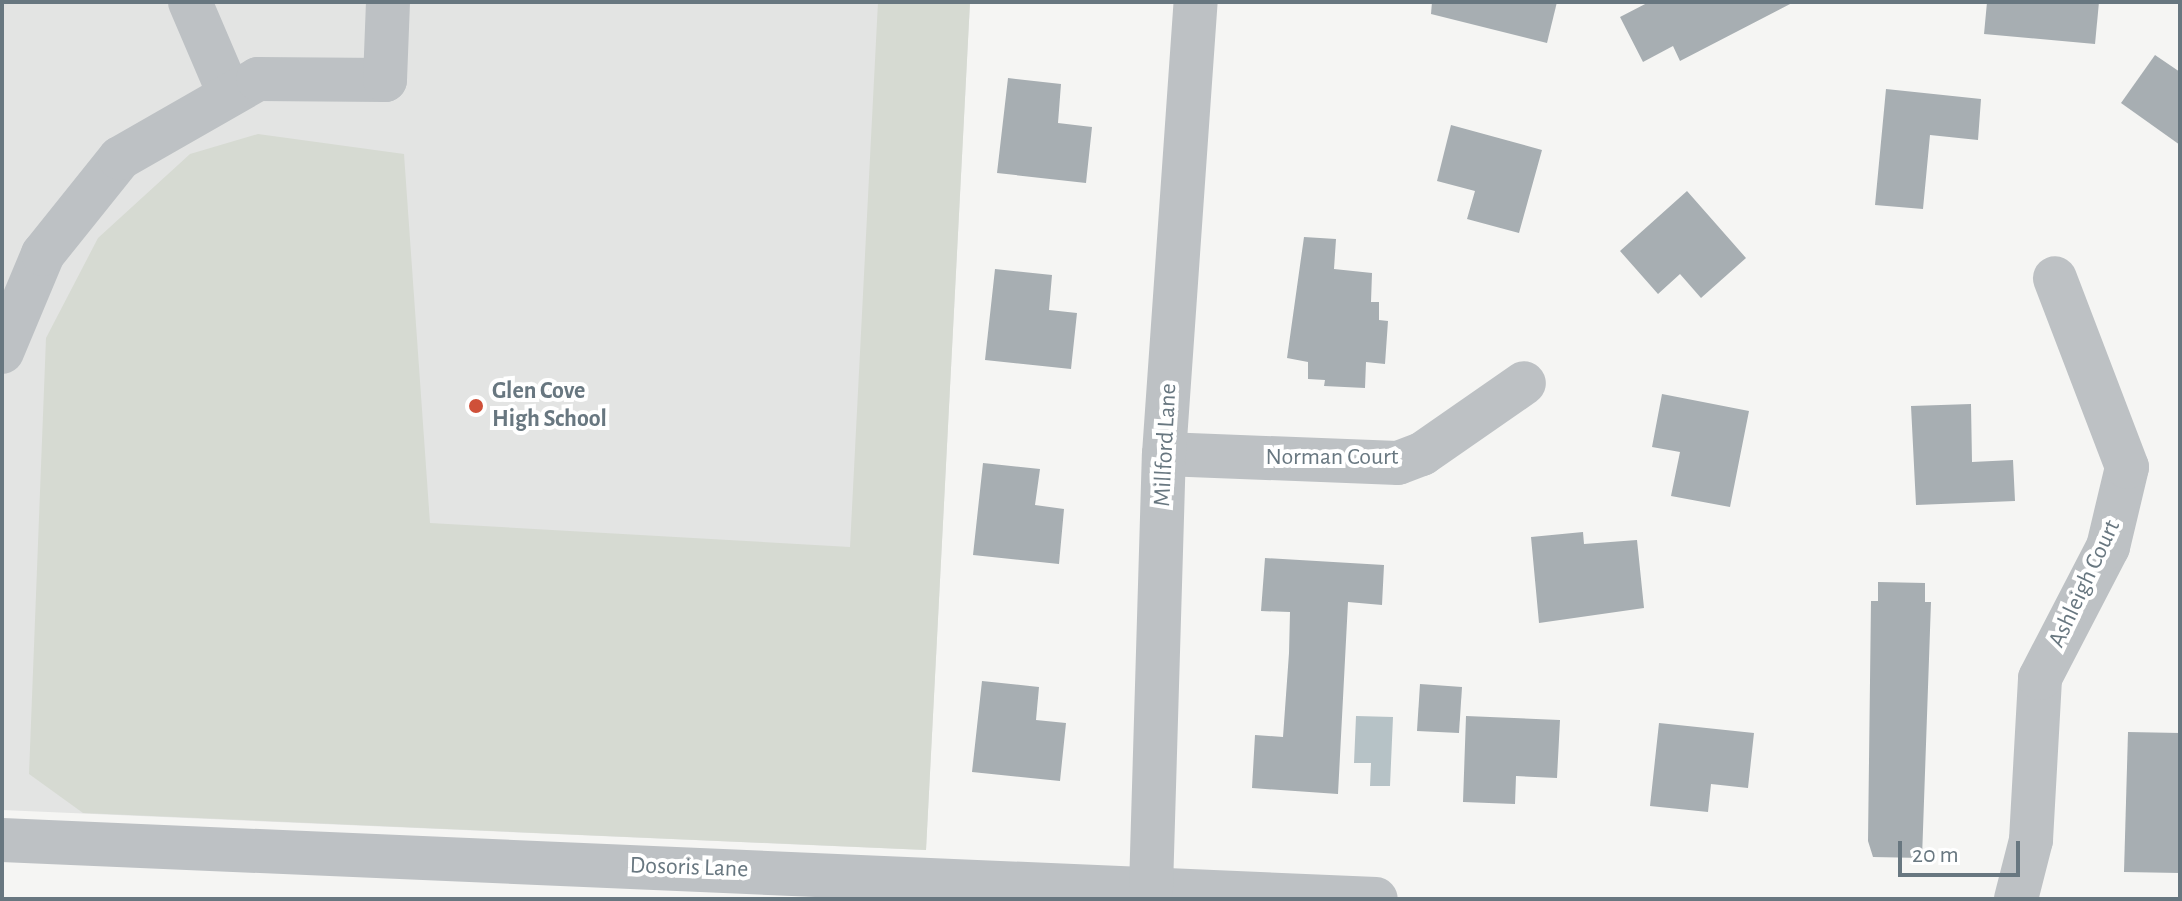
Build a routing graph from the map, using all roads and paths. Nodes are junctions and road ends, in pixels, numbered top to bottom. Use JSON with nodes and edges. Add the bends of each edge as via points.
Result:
{"nodes":[{"id":1,"x":190,"y":2,"type":"edge"},
{"id":2,"x":388,"y":2,"type":"edge"},
{"id":3,"x":1196,"y":2,"type":"edge"},
{"id":4,"x":228,"y":91,"type":"junction"},
{"id":5,"x":2055,"y":278,"type":"dead end"},
{"id":6,"x":2,"y":352,"type":"edge"},
{"id":7,"x":1524,"y":383,"type":"dead end"},
{"id":8,"x":1164,"y":454,"type":"junction"},
{"id":9,"x":2,"y":840,"type":"edge"},
{"id":10,"x":726,"y":884,"type":"edge"},
{"id":11,"x":1151,"y":888,"type":"junction"},
{"id":12,"x":1376,"y":899,"type":"edge"},
{"id":13,"x":2016,"y":899,"type":"edge"}],
"edges":[{"from":1,"to":4,"type":"street"},
{"from":2,"to":4,"type":"street","via":[[385,80],[258,79]]},
{"from":3,"to":8,"type":"street","name":"Millford Lane"},
{"from":4,"to":6,"type":"street","via":[[143,141],[81,201],[43,254]]},
{"from":5,"to":13,"type":"street","name":"Ashleigh Court","via":[[2127,467],[2108,547],[2040,678],[2031,840]]},
{"from":7,"to":8,"type":"street","name":"Norman Court","via":[[1422,454],[1398,463]]},
{"from":8,"to":11,"type":"street","name":"Millford Lane"},
{"from":9,"to":10,"type":"street","name":"Dosoris Lane"},
{"from":10,"to":11,"type":"street","name":"Dosoris Lane"},
{"from":11,"to":12,"type":"street","name":"Dosoris Lane"}]}
